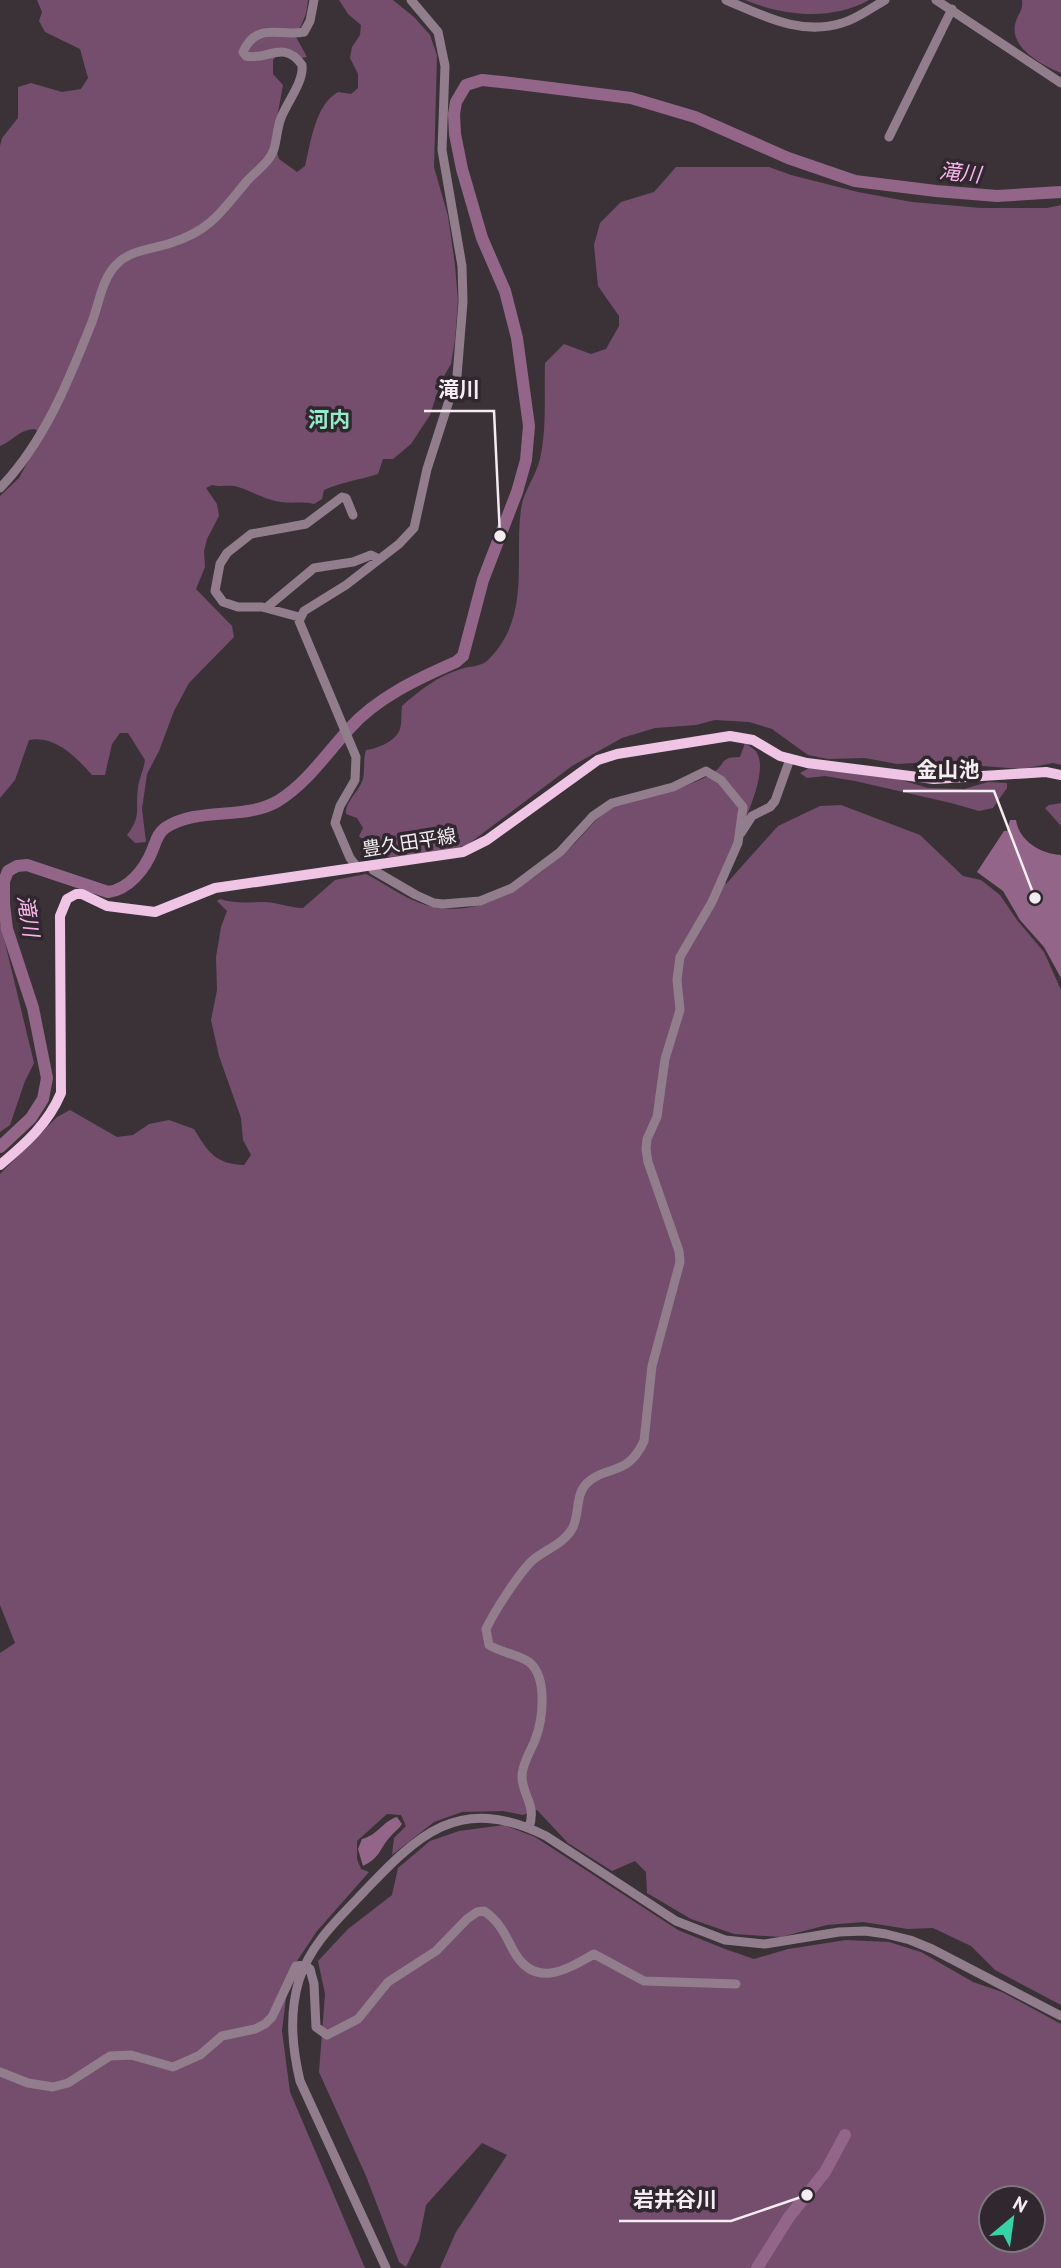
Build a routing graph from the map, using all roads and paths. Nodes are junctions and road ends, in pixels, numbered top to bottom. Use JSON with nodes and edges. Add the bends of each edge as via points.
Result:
{"nodes":[{"id":1,"x":314,"y":0,"type":"edge"},
{"id":2,"x":411,"y":0,"type":"edge"},
{"id":3,"x":726,"y":0,"type":"edge"},
{"id":4,"x":885,"y":0,"type":"edge"},
{"id":5,"x":936,"y":0,"type":"edge"},
{"id":6,"x":951,"y":9,"type":"junction"},
{"id":7,"x":1061,"y":83,"type":"edge"},
{"id":8,"x":889,"y":137,"type":"dead end"},
{"id":9,"x":0,"y":488,"type":"edge"},
{"id":10,"x":353,"y":515,"type":"dead end"},
{"id":11,"x":379,"y":559,"type":"junction"},
{"id":12,"x":266,"y":608,"type":"junction"},
{"id":13,"x":299,"y":617,"type":"junction"},
{"id":14,"x":790,"y":759,"type":"junction"},
{"id":15,"x":1061,"y":775,"type":"edge"},
{"id":16,"x":740,"y":834,"type":"junction"},
{"id":17,"x":371,"y":866,"type":"junction"},
{"id":18,"x":358,"y":868,"type":"junction"},
{"id":19,"x":0,"y":1165,"type":"edge"},
{"id":20,"x":529,"y":1828,"type":"junction"},
{"id":21,"x":305,"y":1965,"type":"junction"},
{"id":22,"x":736,"y":1984,"type":"dead end"},
{"id":23,"x":1061,"y":2016,"type":"edge"},
{"id":24,"x":0,"y":2072,"type":"edge"},
{"id":25,"x":386,"y":2268,"type":"edge"}],
"edges":[{"from":1,"to":9,"type":"street","via":[[304,32],[261,33],[243,52],[252,57],[282,51],[302,65],[270,158],[222,214],[202,230],[129,255],[112,268],[52,411],[23,463]]},
{"from":2,"to":11,"type":"street","via":[[438,33],[445,66],[442,150],[462,266],[463,302],[457,376],[427,469],[417,522],[410,534]]},
{"from":3,"to":4,"type":"street","via":[[794,27],[812,28],[843,23]]},
{"from":5,"to":6,"type":"street"},
{"from":6,"to":7,"type":"street"},
{"from":6,"to":8,"type":"street"},
{"from":10,"to":12,"type":"street","via":[[342,497],[306,524],[251,534],[227,553],[215,586],[217,597],[230,606]]},
{"from":11,"to":12,"type":"street","via":[[371,555],[314,568]]},
{"from":11,"to":13,"type":"street"},
{"from":12,"to":13,"type":"street"},
{"from":13,"to":18,"type":"street","via":[[356,757],[356,774],[335,823]]},
{"from":14,"to":15,"type":"main road","name":"豊久田平線","via":[[934,779]]},
{"from":14,"to":16,"type":"street","via":[[775,801],[752,817]]},
{"from":14,"to":17,"type":"main road","name":"豊久田平線","via":[[753,740],[730,736],[608,756],[472,848]]},
{"from":16,"to":17,"type":"street","via":[[743,807],[721,780],[706,771],[673,788],[612,803],[593,816],[560,852],[512,888],[480,901],[434,903]]},
{"from":16,"to":20,"type":"street","via":[[712,902],[680,957],[680,1010],[665,1059],[657,1117],[647,1139],[648,1162],[680,1262],[652,1366],[644,1441],[626,1465],[587,1484],[568,1535],[526,1568],[486,1629],[489,1645],[526,1660],[538,1674],[539,1726],[522,1777],[531,1804]]},
{"from":17,"to":18,"type":"main road","name":"豊久田平線"},
{"from":18,"to":19,"type":"main road","name":"豊久田平線","via":[[215,888],[155,912],[107,906],[82,894],[67,899],[60,916],[61,1093],[41,1127]]},
{"from":20,"to":21,"type":"street","via":[[504,1820],[471,1819],[426,1833],[395,1858],[335,1922]]},
{"from":20,"to":23,"type":"street","via":[[676,1921],[725,1940],[765,1944],[839,1932],[886,1934],[932,1949]]},
{"from":21,"to":22,"type":"street","via":[[314,1984],[316,2027],[327,2035],[358,2019],[388,1982],[436,1951],[467,1919],[484,1911],[501,1927],[526,1967],[537,1971],[559,1973],[594,1954],[644,1981]]},
{"from":21,"to":24,"type":"street","via":[[296,1966],[265,2024],[222,2036],[200,2055],[173,2067],[131,2055],[110,2056],[68,2083],[53,2087]]},
{"from":21,"to":25,"type":"street","via":[[292,2018],[300,2081]]}]}
